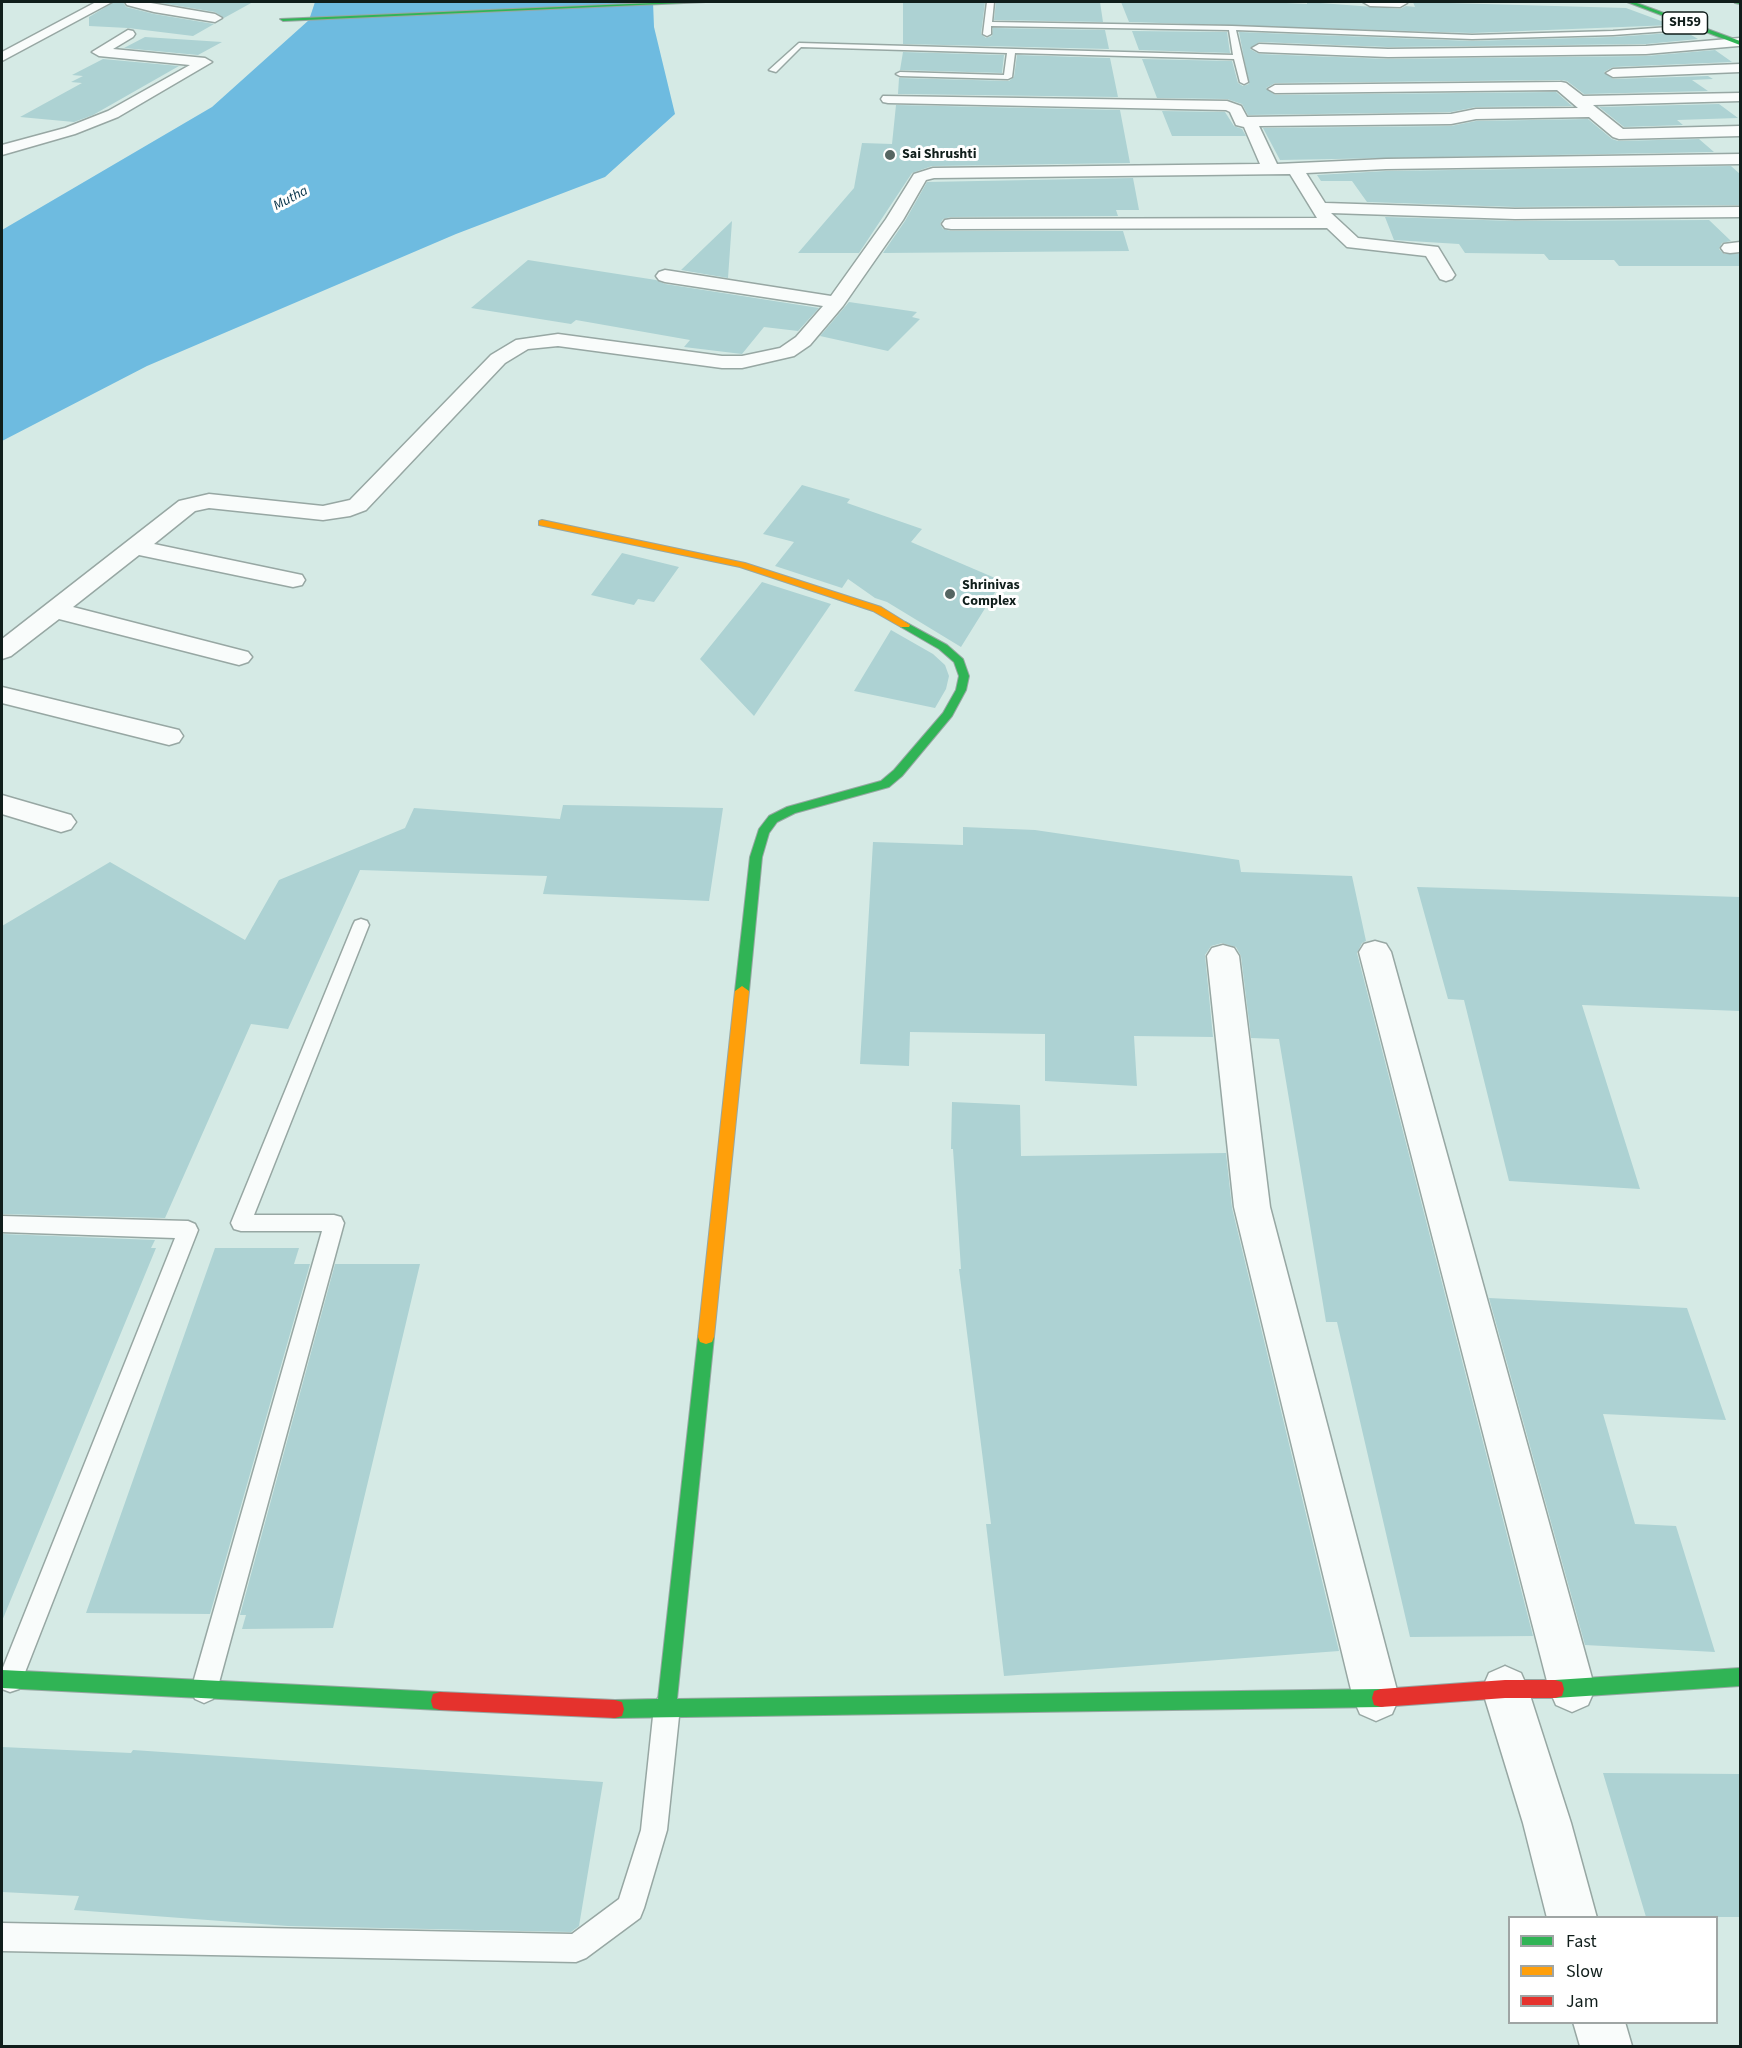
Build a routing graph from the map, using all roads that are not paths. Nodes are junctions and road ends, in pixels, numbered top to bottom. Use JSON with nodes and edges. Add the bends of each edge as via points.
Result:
{"nodes":[{"id":1,"x":105,"y":2,"type":"edge"},
{"id":2,"x":132,"y":2,"type":"edge"},
{"id":3,"x":703,"y":2,"type":"edge"},
{"id":4,"x":990,"y":2,"type":"edge"},
{"id":5,"x":1370,"y":2,"type":"edge"},
{"id":6,"x":1630,"y":2,"type":"edge"},
{"id":7,"x":1400,"y":3,"type":"edge"},
{"id":8,"x":290,"y":7,"type":"dead end"},
{"id":9,"x":215,"y":18,"type":"dead end"},
{"id":10,"x":988,"y":24,"type":"junction"},
{"id":11,"x":1099,"y":26,"type":"junction"},
{"id":12,"x":1697,"y":27,"type":"junction"},
{"id":13,"x":1232,"y":28,"type":"junction"},
{"id":14,"x":128,"y":34,"type":"dead end"},
{"id":15,"x":1100,"y":36,"type":"dead end"},
{"id":16,"x":1739,"y":43,"type":"edge"},
{"id":17,"x":1259,"y":48,"type":"dead end"},
{"id":18,"x":984,"y":50,"type":"junction"},
{"id":19,"x":1011,"y":51,"type":"junction"},
{"id":20,"x":2,"y":57,"type":"edge"},
{"id":21,"x":1237,"y":57,"type":"junction"},
{"id":22,"x":1740,"y":68,"type":"edge"},
{"id":23,"x":773,"y":69,"type":"dead end"},
{"id":24,"x":1593,"y":73,"type":"dead end"},
{"id":25,"x":900,"y":74,"type":"dead end"},
{"id":26,"x":1325,"y":74,"type":"dead end"},
{"id":27,"x":1571,"y":74,"type":"dead end"},
{"id":28,"x":1244,"y":82,"type":"dead end"},
{"id":29,"x":1275,"y":89,"type":"dead end"},
{"id":30,"x":1740,"y":96,"type":"edge"},
{"id":31,"x":888,"y":99,"type":"dead end"},
{"id":32,"x":1588,"y":106,"type":"junction"},
{"id":33,"x":1241,"y":122,"type":"junction"},
{"id":34,"x":1740,"y":131,"type":"edge"},
{"id":35,"x":2,"y":150,"type":"edge"},
{"id":36,"x":1740,"y":159,"type":"edge"},
{"id":37,"x":1295,"y":169,"type":"junction"},
{"id":38,"x":1270,"y":170,"type":"junction"},
{"id":39,"x":1319,"y":208,"type":"junction"},
{"id":40,"x":1740,"y":212,"type":"edge"},
{"id":41,"x":1331,"y":223,"type":"junction"},
{"id":42,"x":951,"y":224,"type":"dead end"},
{"id":43,"x":1446,"y":275,"type":"dead end"},
{"id":44,"x":665,"y":276,"type":"dead end"},
{"id":45,"x":836,"y":302,"type":"junction"},
{"id":46,"x":542,"y":523,"type":"dead end"},
{"id":47,"x":135,"y":547,"type":"junction"},
{"id":48,"x":293,"y":580,"type":"dead end"},
{"id":49,"x":54,"y":610,"type":"junction"},
{"id":50,"x":2,"y":651,"type":"edge"},
{"id":51,"x":239,"y":657,"type":"dead end"},
{"id":52,"x":2,"y":694,"type":"edge"},
{"id":53,"x":169,"y":736,"type":"dead end"},
{"id":54,"x":2,"y":804,"type":"edge"},
{"id":55,"x":61,"y":822,"type":"dead end"},
{"id":56,"x":361,"y":926,"type":"dead end"},
{"id":57,"x":1375,"y":952,"type":"dead end"},
{"id":58,"x":1222,"y":956,"type":"dead end"},
{"id":59,"x":2,"y":1224,"type":"edge"},
{"id":60,"x":1740,"y":1677,"type":"edge"},
{"id":61,"x":6,"y":1680,"type":"edge"},
{"id":62,"x":1505,"y":1689,"type":"junction"},
{"id":63,"x":1572,"y":1689,"type":"junction"},
{"id":64,"x":204,"y":1690,"type":"junction"},
{"id":65,"x":1376,"y":1698,"type":"junction"},
{"id":66,"x":667,"y":1707,"type":"junction"},
{"id":67,"x":1572,"y":1916,"type":"edge"},
{"id":68,"x":2,"y":1937,"type":"edge"},
{"id":69,"x":1600,"y":2024,"type":"edge"},
{"id":70,"x":1606,"y":2046,"type":"edge"}],
"edges":[{"from":1,"to":20,"type":"street"},
{"from":2,"to":9,"type":"street"},
{"from":3,"to":8,"type":"street","via":[[283,19]]},
{"from":4,"to":10,"type":"lane"},
{"from":5,"to":7,"type":"street"},
{"from":6,"to":12,"type":"street","number":"SH59"},
{"from":10,"to":11,"type":"lane"},
{"from":10,"to":18,"type":"lane"},
{"from":11,"to":13,"type":"lane"},
{"from":11,"to":15,"type":"lane"},
{"from":12,"to":13,"type":"lane","via":[[1472,38]]},
{"from":12,"to":16,"type":"street","number":"SH59"},
{"from":13,"to":21,"type":"lane"},
{"from":14,"to":35,"type":"street","via":[[99,52],[205,62],[113,114]]},
{"from":16,"to":17,"type":"street","via":[[1578,51],[1389,53]]},
{"from":18,"to":19,"type":"lane"},
{"from":18,"to":23,"type":"lane","via":[[799,45]]},
{"from":19,"to":21,"type":"lane"},
{"from":19,"to":25,"type":"lane","via":[[1008,77]]},
{"from":21,"to":28,"type":"lane"},
{"from":22,"to":24,"type":"street"},
{"from":26,"to":27,"type":"street"},
{"from":29,"to":32,"type":"street","via":[[1561,86]]},
{"from":30,"to":32,"type":"street"},
{"from":31,"to":33,"type":"street","via":[[1227,106],[1236,109]]},
{"from":32,"to":33,"type":"street","via":[[1451,119]]},
{"from":32,"to":34,"type":"street","via":[[1619,134]]},
{"from":33,"to":38,"type":"street","via":[[1251,124]]},
{"from":36,"to":37,"type":"street"},
{"from":37,"to":38,"type":"street"},
{"from":37,"to":39,"type":"street"},
{"from":38,"to":45,"type":"street","via":[[933,173],[920,177]]},
{"from":39,"to":40,"type":"street","via":[[1515,214]]},
{"from":39,"to":41,"type":"street"},
{"from":41,"to":42,"type":"street"},
{"from":41,"to":43,"type":"street","via":[[1353,243],[1432,251]]},
{"from":44,"to":45,"type":"street"},
{"from":45,"to":47,"type":"street","via":[[803,341],[786,352],[742,362],[558,340],[524,344],[498,359],[358,506],[323,513],[200,502],[172,516]]},
{"from":46,"to":66,"type":"street","via":[[742,565],[839,595],[877,609],[943,647],[959,661],[964,676],[948,714],[885,784],[791,810],[772,819],[763,832],[756,857]]},
{"from":47,"to":48,"type":"street"},
{"from":47,"to":49,"type":"street"},
{"from":49,"to":50,"type":"street"},
{"from":49,"to":51,"type":"street"},
{"from":52,"to":53,"type":"street"},
{"from":54,"to":55,"type":"street"},
{"from":56,"to":64,"type":"lane","via":[[241,1223],[334,1223]]},
{"from":57,"to":63,"type":"street"},
{"from":58,"to":65,"type":"street","via":[[1252,1207]]},
{"from":59,"to":61,"type":"lane","via":[[188,1230]]},
{"from":60,"to":63,"type":"street"},
{"from":61,"to":64,"type":"street"},
{"from":62,"to":63,"type":"street"},
{"from":62,"to":65,"type":"street"},
{"from":62,"to":67,"type":"street"},
{"from":64,"to":66,"type":"street","via":[[592,1709]]},
{"from":65,"to":66,"type":"street"},
{"from":66,"to":68,"type":"lane","via":[[654,1830],[630,1908],[576,1948]]},
{"from":69,"to":70,"type":"street"}]}
